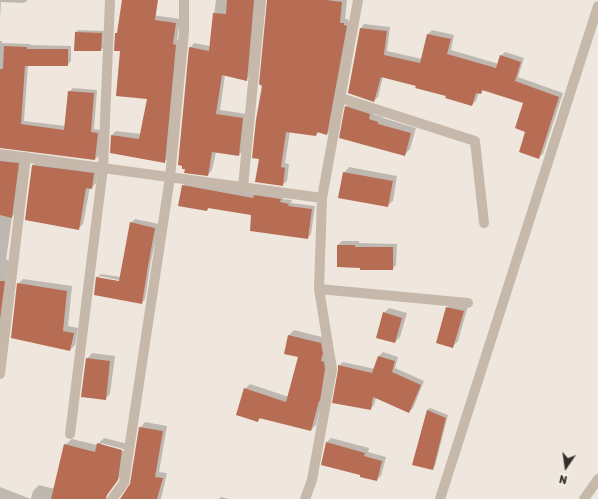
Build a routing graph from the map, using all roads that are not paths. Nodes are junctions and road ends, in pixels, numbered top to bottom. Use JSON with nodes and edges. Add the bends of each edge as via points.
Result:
{"nodes":[{"id":1,"x":110,"y":0,"type":"edge"},
{"id":2,"x":184,"y":0,"type":"edge"},
{"id":3,"x":261,"y":0,"type":"edge"},
{"id":4,"x":358,"y":0,"type":"edge"},
{"id":5,"x":598,"y":6,"type":"edge"},
{"id":6,"x":341,"y":98,"type":"junction"},
{"id":7,"x":0,"y":154,"type":"edge"},
{"id":8,"x":26,"y":157,"type":"junction"},
{"id":9,"x":103,"y":168,"type":"junction"},
{"id":10,"x":170,"y":178,"type":"junction"},
{"id":11,"x":243,"y":187,"type":"junction"},
{"id":12,"x":322,"y":198,"type":"junction"},
{"id":13,"x":484,"y":223,"type":"dead end"},
{"id":14,"x":319,"y":289,"type":"junction"},
{"id":15,"x":468,"y":303,"type":"dead end"},
{"id":16,"x":0,"y":374,"type":"edge"},
{"id":17,"x":70,"y":434,"type":"dead end"},
{"id":18,"x":598,"y":479,"type":"edge"},
{"id":19,"x":112,"y":499,"type":"edge"},
{"id":20,"x":305,"y":499,"type":"edge"},
{"id":21,"x":440,"y":499,"type":"edge"},
{"id":22,"x":584,"y":499,"type":"edge"}],
"edges":[{"from":1,"to":9,"type":"street"},
{"from":2,"to":10,"type":"street","via":[[184,32]]},
{"from":3,"to":11,"type":"street"},
{"from":4,"to":6,"type":"street"},
{"from":5,"to":21,"type":"street"},
{"from":6,"to":12,"type":"street"},
{"from":6,"to":13,"type":"street","via":[[475,140]]},
{"from":7,"to":8,"type":"street"},
{"from":8,"to":9,"type":"street"},
{"from":8,"to":16,"type":"street"},
{"from":9,"to":10,"type":"street"},
{"from":9,"to":17,"type":"street"},
{"from":10,"to":11,"type":"street"},
{"from":10,"to":19,"type":"street","via":[[124,484]]},
{"from":11,"to":12,"type":"street"},
{"from":12,"to":14,"type":"street"},
{"from":14,"to":15,"type":"street"},
{"from":14,"to":20,"type":"street","via":[[332,369],[312,480]]},
{"from":18,"to":22,"type":"street"}]}
